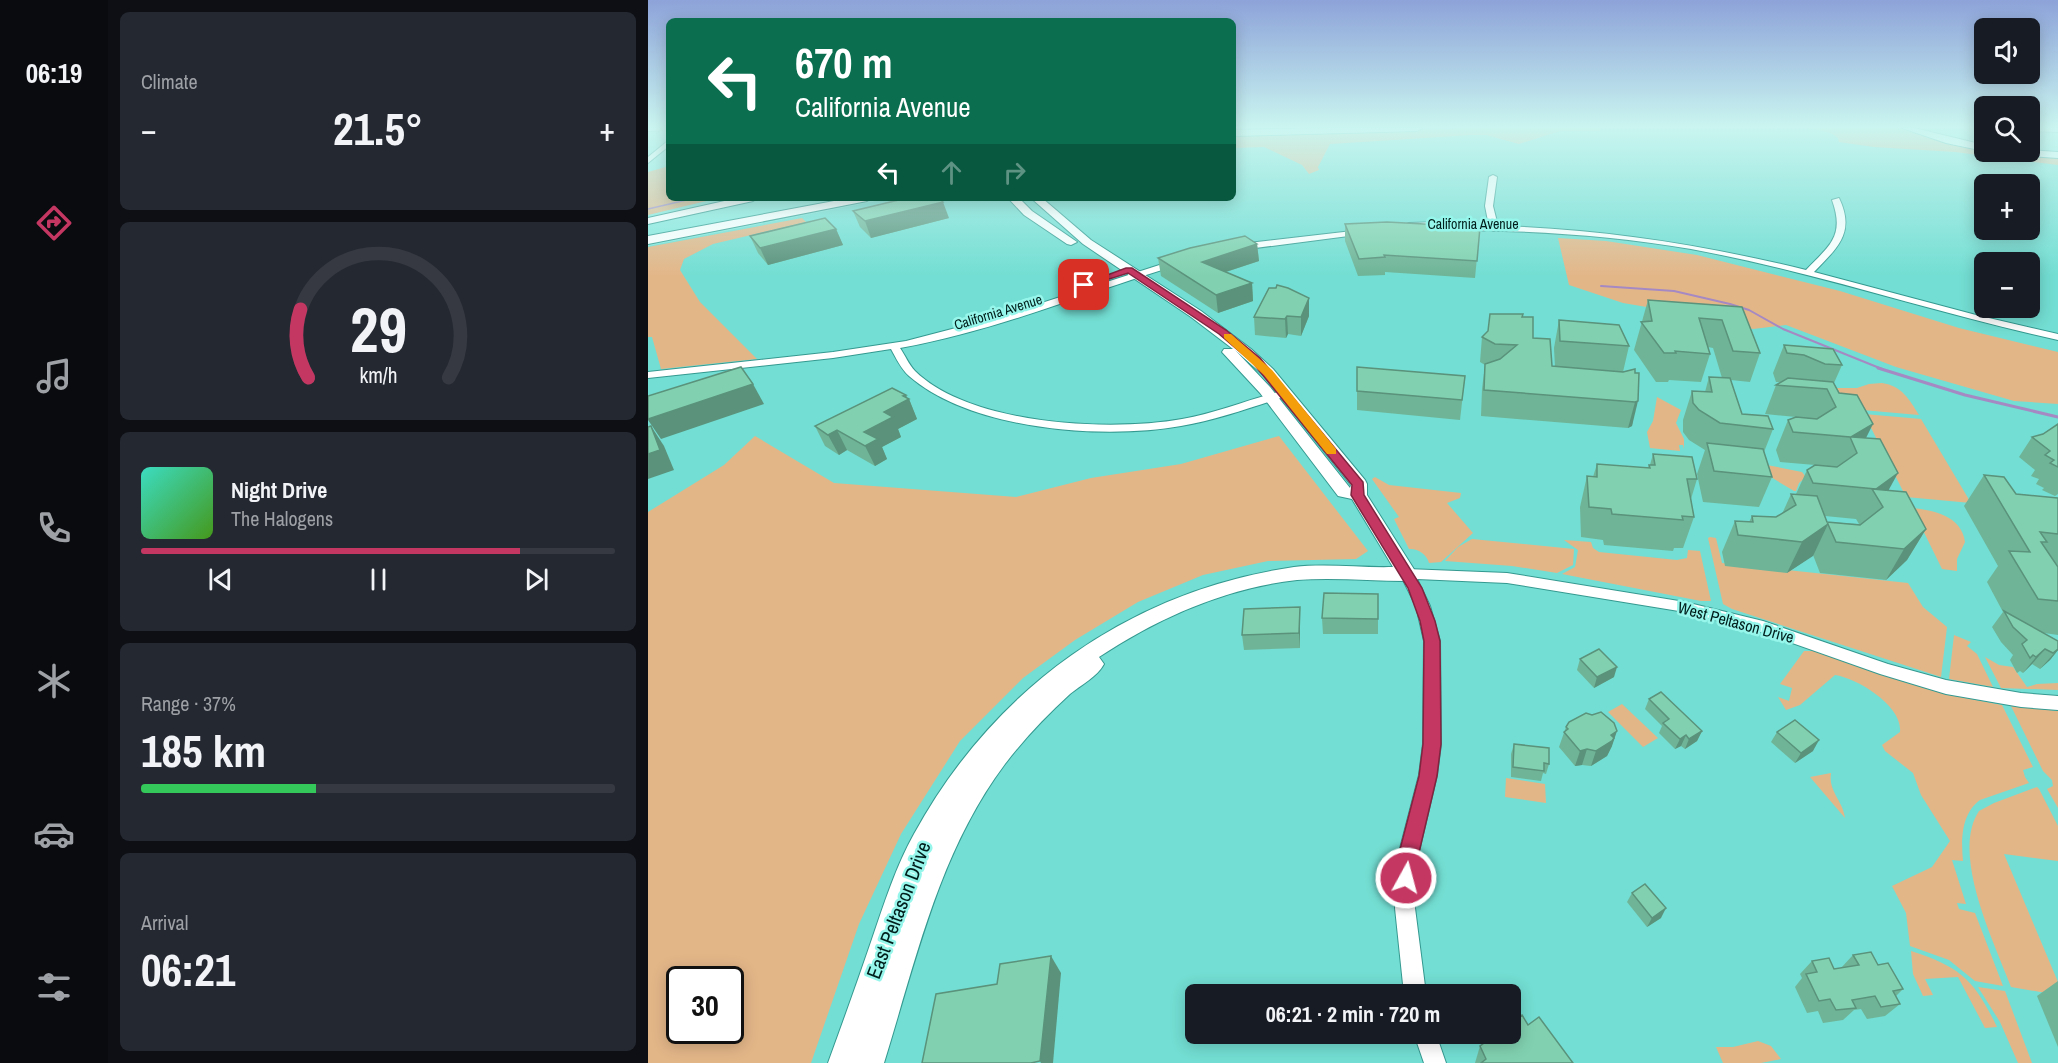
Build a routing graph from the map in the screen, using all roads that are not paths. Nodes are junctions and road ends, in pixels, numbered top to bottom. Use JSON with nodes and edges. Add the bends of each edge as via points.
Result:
{"nodes":[{"id":1,"x":1493,"y":177,"type":"dead end"},
{"id":2,"x":1836,"y":200,"type":"dead end"},
{"id":3,"x":724,"y":201,"type":"edge"},
{"id":4,"x":739,"y":201,"type":"edge"},
{"id":5,"x":808,"y":201,"type":"edge"},
{"id":6,"x":851,"y":201,"type":"edge"},
{"id":7,"x":1015,"y":201,"type":"edge"},
{"id":8,"x":1039,"y":201,"type":"edge"},
{"id":9,"x":648,"y":220,"type":"edge"},
{"id":10,"x":1493,"y":226,"type":"junction"},
{"id":11,"x":1403,"y":228,"type":"edge"},
{"id":12,"x":1373,"y":229,"type":"edge"},
{"id":13,"x":648,"y":238,"type":"edge"},
{"id":14,"x":1230,"y":247,"type":"edge"},
{"id":15,"x":1187,"y":256,"type":"edge"},
{"id":16,"x":1810,"y":271,"type":"junction"},
{"id":17,"x":1126,"y":274,"type":"junction"},
{"id":18,"x":2058,"y":331,"type":"edge"},
{"id":19,"x":2058,"y":337,"type":"edge"},
{"id":20,"x":893,"y":345,"type":"junction"},
{"id":21,"x":652,"y":374,"type":"edge"},
{"id":22,"x":1277,"y":396,"type":"junction"},
{"id":23,"x":1407,"y":573,"type":"junction"},
{"id":24,"x":1339,"y":574,"type":"junction"},
{"id":25,"x":2058,"y":703,"type":"edge"},
{"id":26,"x":1414,"y":984,"type":"edge"},
{"id":27,"x":1428,"y":1044,"type":"edge"},
{"id":28,"x":843,"y":1063,"type":"edge"},
{"id":29,"x":868,"y":1063,"type":"edge"},
{"id":30,"x":1435,"y":1063,"type":"edge"}],
"edges":[{"from":1,"to":10,"type":"street","via":[[1489,206]]},
{"from":2,"to":16,"type":"street","via":[[1843,219],[1842,232],[1834,248]]},
{"from":3,"to":9,"type":"highway"},
{"from":4,"to":9,"type":"highway"},
{"from":5,"to":13,"type":"highway"},
{"from":6,"to":13,"type":"highway"},
{"from":7,"to":17,"type":"main road"},
{"from":8,"to":17,"type":"main road"},
{"from":10,"to":11,"type":"street","name":"California Avenue"},
{"from":10,"to":16,"type":"street","name":"California Avenue","via":[[1555,225],[1645,235],[1730,249]]},
{"from":12,"to":14,"type":"street"},
{"from":15,"to":17,"type":"street","name":"California Avenue"},
{"from":16,"to":18,"type":"street","name":"California Avenue"},
{"from":16,"to":19,"type":"street","name":"California Avenue","via":[[1973,318]]},
{"from":17,"to":20,"type":"street","name":"California Avenue","via":[[993,322]]},
{"from":17,"to":22,"type":"main road","via":[[1222,346]]},
{"from":20,"to":21,"type":"street","name":"California Avenue","via":[[686,376]]},
{"from":20,"to":22,"type":"street","via":[[900,363],[934,390],[988,412],[1045,425],[1167,425]]},
{"from":22,"to":23,"type":"main road","via":[[1344,492],[1358,495]]},
{"from":23,"to":24,"type":"main road","name":"East Peltason Drive"},
{"from":23,"to":25,"type":"street","name":"West Peltason Drive","via":[[1507,578],[1685,607],[1773,630],[1946,687]]},
{"from":23,"to":26,"type":"street","via":[[1423,606],[1432,641],[1432,744],[1407,861],[1405,908]]},
{"from":24,"to":28,"type":"main road","name":"East Peltason Drive","via":[[1292,574],[1197,597],[1115,634],[1029,699],[977,757],[947,798],[922,843]]},
{"from":24,"to":29,"type":"main road","name":"East Peltason Drive","via":[[1333,579],[1213,603],[1162,623],[1077,675],[1039,709],[1003,748],[969,796],[946,838]]},
{"from":27,"to":30,"type":"street"}]}
